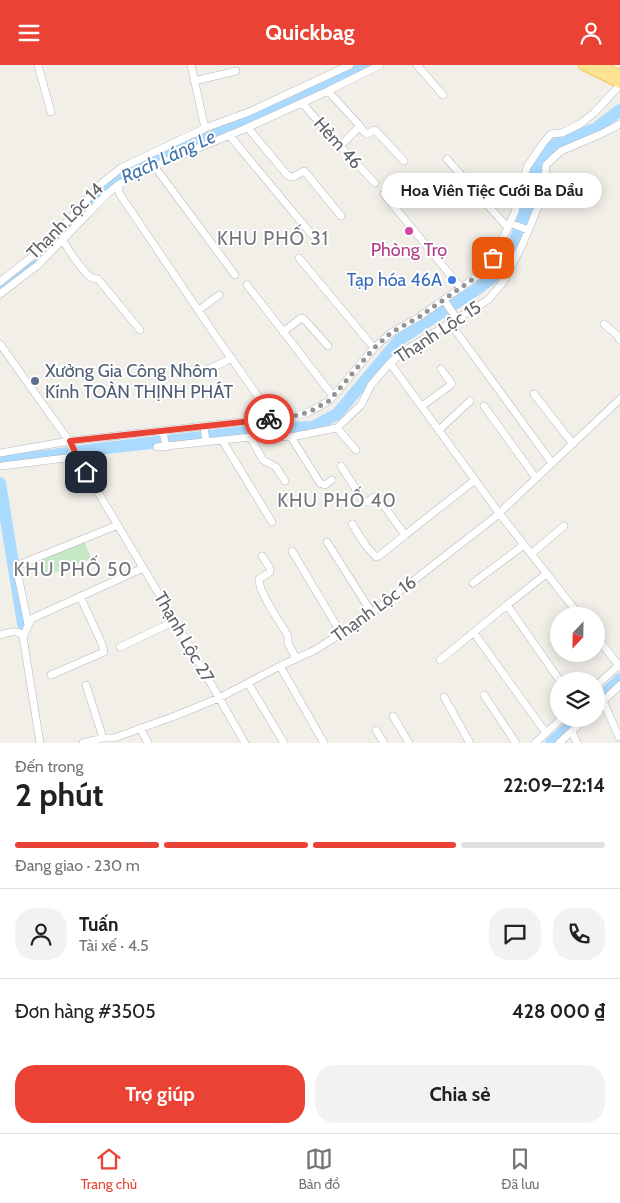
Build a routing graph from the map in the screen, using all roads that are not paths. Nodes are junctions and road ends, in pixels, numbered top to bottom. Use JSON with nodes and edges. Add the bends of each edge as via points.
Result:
{"nodes":[{"id":1,"x":38,"y":65,"type":"edge"},
{"id":2,"x":191,"y":65,"type":"edge"},
{"id":3,"x":350,"y":65,"type":"edge"},
{"id":4,"x":380,"y":65,"type":"edge"},
{"id":5,"x":417,"y":65,"type":"edge"},
{"id":6,"x":583,"y":65,"type":"edge"},
{"id":7,"x":599,"y":65,"type":"edge"},
{"id":8,"x":236,"y":71,"type":"dead end"},
{"id":9,"x":620,"y":75,"type":"edge"},
{"id":10,"x":194,"y":81,"type":"junction"},
{"id":11,"x":620,"y":84,"type":"edge"},
{"id":12,"x":328,"y":91,"type":"junction"},
{"id":13,"x":443,"y":95,"type":"dead end"},
{"id":14,"x":302,"y":103,"type":"junction"},
{"id":15,"x":51,"y":112,"type":"dead end"},
{"id":16,"x":620,"y":124,"type":"edge"},
{"id":17,"x":360,"y":126,"type":"junction"},
{"id":18,"x":205,"y":128,"type":"junction"},
{"id":19,"x":248,"y":128,"type":"junction"},
{"id":20,"x":229,"y":135,"type":"junction"},
{"id":21,"x":340,"y":146,"type":"junction"},
{"id":22,"x":157,"y":151,"type":"junction"},
{"id":23,"x":447,"y":159,"type":"dead end"},
{"id":24,"x":404,"y":161,"type":"dead end"},
{"id":25,"x":162,"y":163,"type":"junction"},
{"id":26,"x":155,"y":167,"type":"junction"},
{"id":27,"x":375,"y":183,"type":"dead end"},
{"id":28,"x":118,"y":185,"type":"junction"},
{"id":29,"x":384,"y":194,"type":"dead end"},
{"id":30,"x":341,"y":216,"type":"dead end"},
{"id":31,"x":509,"y":225,"type":"junction"},
{"id":32,"x":528,"y":230,"type":"junction"},
{"id":33,"x":312,"y":235,"type":"dead end"},
{"id":34,"x":63,"y":239,"type":"junction"},
{"id":35,"x":299,"y":258,"type":"dead end"},
{"id":36,"x":235,"y":275,"type":"dead end"},
{"id":37,"x":0,"y":282,"type":"edge"},
{"id":38,"x":247,"y":285,"type":"dead end"},
{"id":39,"x":461,"y":288,"type":"junction"},
{"id":40,"x":0,"y":294,"type":"edge"},
{"id":41,"x":219,"y":295,"type":"dead end"},
{"id":42,"x":444,"y":300,"type":"junction"},
{"id":43,"x":199,"y":310,"type":"junction"},
{"id":44,"x":457,"y":319,"type":"junction"},
{"id":45,"x":450,"y":323,"type":"junction"},
{"id":46,"x":604,"y":324,"type":"dead end"},
{"id":47,"x":140,"y":330,"type":"dead end"},
{"id":48,"x":283,"y":332,"type":"junction"},
{"id":49,"x":620,"y":340,"type":"edge"},
{"id":50,"x":0,"y":344,"type":"edge"},
{"id":51,"x":328,"y":346,"type":"dead end"},
{"id":52,"x":374,"y":348,"type":"junction"},
{"id":53,"x":232,"y":358,"type":"junction"},
{"id":54,"x":390,"y":363,"type":"junction"},
{"id":55,"x":441,"y":369,"type":"dead end"},
{"id":56,"x":191,"y":370,"type":"dead end"},
{"id":57,"x":534,"y":394,"type":"dead end"},
{"id":58,"x":333,"y":395,"type":"junction"},
{"id":59,"x":620,"y":399,"type":"edge"},
{"id":60,"x":470,"y":401,"type":"dead end"},
{"id":61,"x":422,"y":406,"type":"junction"},
{"id":62,"x":484,"y":406,"type":"dead end"},
{"id":63,"x":274,"y":419,"type":"junction"},
{"id":64,"x":204,"y":427,"type":"junction"},
{"id":65,"x":337,"y":428,"type":"junction"},
{"id":66,"x":439,"y":430,"type":"junction"},
{"id":67,"x":163,"y":432,"type":"junction"},
{"id":68,"x":250,"y":437,"type":"junction"},
{"id":69,"x":291,"y":437,"type":"junction"},
{"id":70,"x":222,"y":440,"type":"junction"},
{"id":71,"x":206,"y":442,"type":"junction"},
{"id":72,"x":71,"y":443,"type":"junction"},
{"id":73,"x":573,"y":444,"type":"junction"},
{"id":74,"x":157,"y":447,"type":"dead end"},
{"id":75,"x":166,"y":447,"type":"junction"},
{"id":76,"x":356,"y":450,"type":"dead end"},
{"id":77,"x":0,"y":453,"type":"edge"},
{"id":78,"x":78,"y":456,"type":"junction"},
{"id":79,"x":552,"y":463,"type":"junction"},
{"id":80,"x":2,"y":466,"type":"dead end"},
{"id":81,"x":341,"y":466,"type":"dead end"},
{"id":82,"x":536,"y":478,"type":"junction"},
{"id":83,"x":332,"y":480,"type":"dead end"},
{"id":84,"x":475,"y":480,"type":"junction"},
{"id":85,"x":285,"y":481,"type":"dead end"},
{"id":86,"x":499,"y":513,"type":"junction"},
{"id":87,"x":272,"y":522,"type":"dead end"},
{"id":88,"x":352,"y":524,"type":"dead end"},
{"id":89,"x":118,"y":525,"type":"junction"},
{"id":90,"x":564,"y":527,"type":"dead end"},
{"id":91,"x":405,"y":535,"type":"junction"},
{"id":92,"x":327,"y":542,"type":"dead end"},
{"id":93,"x":524,"y":545,"type":"junction"},
{"id":94,"x":292,"y":551,"type":"dead end"},
{"id":95,"x":531,"y":554,"type":"junction"},
{"id":96,"x":262,"y":556,"type":"dead end"},
{"id":97,"x":143,"y":568,"type":"junction"},
{"id":98,"x":546,"y":574,"type":"junction"},
{"id":99,"x":473,"y":583,"type":"dead end"},
{"id":100,"x":80,"y":596,"type":"junction"},
{"id":101,"x":507,"y":605,"type":"junction"},
{"id":102,"x":573,"y":607,"type":"edge"},
{"id":103,"x":372,"y":613,"type":"junction"},
{"id":104,"x":175,"y":621,"type":"junction"},
{"id":105,"x":28,"y":624,"type":"junction"},
{"id":106,"x":341,"y":633,"type":"junction"},
{"id":107,"x":474,"y":633,"type":"junction"},
{"id":108,"x":0,"y":635,"type":"edge"},
{"id":109,"x":22,"y":637,"type":"junction"},
{"id":110,"x":120,"y":647,"type":"dead end"},
{"id":111,"x":605,"y":647,"type":"edge"},
{"id":112,"x":296,"y":658,"type":"junction"},
{"id":113,"x":440,"y":660,"type":"dead end"},
{"id":114,"x":620,"y":665,"type":"edge"},
{"id":115,"x":280,"y":666,"type":"junction"},
{"id":116,"x":554,"y":672,"type":"edge"},
{"id":117,"x":51,"y":675,"type":"dead end"},
{"id":118,"x":605,"y":678,"type":"edge"},
{"id":119,"x":248,"y":683,"type":"junction"},
{"id":120,"x":86,"y":685,"type":"dead end"},
{"id":121,"x":620,"y":685,"type":"edge"},
{"id":122,"x":484,"y":695,"type":"dead end"},
{"id":123,"x":444,"y":697,"type":"dead end"},
{"id":124,"x":219,"y":698,"type":"junction"},
{"id":125,"x":605,"y":699,"type":"edge"},
{"id":126,"x":605,"y":706,"type":"edge"},
{"id":127,"x":393,"y":715,"type":"dead end"},
{"id":128,"x":552,"y":727,"type":"edge"},
{"id":129,"x":577,"y":727,"type":"edge"},
{"id":130,"x":140,"y":729,"type":"junction"},
{"id":131,"x":376,"y":730,"type":"dead end"},
{"id":132,"x":572,"y":732,"type":"junction"},
{"id":133,"x":546,"y":733,"type":"junction"},
{"id":134,"x":619,"y":737,"type":"edge"},
{"id":135,"x":102,"y":738,"type":"junction"},
{"id":136,"x":114,"y":741,"type":"edge"},
{"id":137,"x":40,"y":743,"type":"edge"},
{"id":138,"x":82,"y":743,"type":"edge"},
{"id":139,"x":148,"y":743,"type":"edge"},
{"id":140,"x":245,"y":743,"type":"edge"},
{"id":141,"x":284,"y":743,"type":"edge"},
{"id":142,"x":324,"y":743,"type":"edge"},
{"id":143,"x":384,"y":743,"type":"edge"},
{"id":144,"x":409,"y":743,"type":"edge"},
{"id":145,"x":470,"y":743,"type":"edge"},
{"id":146,"x":516,"y":743,"type":"edge"},
{"id":147,"x":535,"y":743,"type":"edge"},
{"id":148,"x":559,"y":743,"type":"edge"},
{"id":149,"x":577,"y":743,"type":"edge"}],
"edges":[{"from":1,"to":15,"type":"street"},
{"from":2,"to":10,"type":"street"},
{"from":3,"to":18,"type":"street","name":"Thạnh Lộc 14","via":[[249,112]]},
{"from":4,"to":12,"type":"street","name":"Thạnh Lộc 14"},
{"from":5,"to":13,"type":"street"},
{"from":6,"to":11,"type":"highway"},
{"from":7,"to":9,"type":"highway"},
{"from":8,"to":10,"type":"street"},
{"from":10,"to":18,"type":"street"},
{"from":11,"to":31,"type":"street","name":"Thạnh Lộc 15","via":[[587,119],[562,133],[552,134],[544,142],[527,167]]},
{"from":12,"to":14,"type":"street","name":"Thạnh Lộc 14"},
{"from":12,"to":17,"type":"street"},
{"from":14,"to":19,"type":"street","name":"Thạnh Lộc 14"},
{"from":14,"to":21,"type":"street","name":"Hẻm 46"},
{"from":16,"to":32,"type":"street","name":"Thạnh Lộc 15","via":[[561,151],[546,165],[544,193]]},
{"from":17,"to":21,"type":"street"},
{"from":17,"to":24,"type":"street","via":[[367,134],[376,131]]},
{"from":18,"to":22,"type":"street","name":"Thạnh Lộc 14"},
{"from":19,"to":20,"type":"street","name":"Thạnh Lộc 14"},
{"from":19,"to":30,"type":"street","via":[[288,176],[304,171]]},
{"from":20,"to":25,"type":"street","name":"Thạnh Lộc 14"},
{"from":20,"to":33,"type":"street"},
{"from":21,"to":27,"type":"street","name":"Hẻm 46"},
{"from":22,"to":25,"type":"street"},
{"from":22,"to":37,"type":"street","name":"Thạnh Lộc 14","via":[[121,168],[102,183],[44,247]]},
{"from":23,"to":31,"type":"street"},
{"from":25,"to":26,"type":"street","name":"Thạnh Lộc 14"},
{"from":26,"to":28,"type":"street","name":"Thạnh Lộc 14"},
{"from":26,"to":36,"type":"street"},
{"from":28,"to":34,"type":"street","name":"Thạnh Lộc 14"},
{"from":28,"to":43,"type":"street","name":"Thạnh Lộc 14","via":[[119,193]]},
{"from":29,"to":39,"type":"street"},
{"from":31,"to":32,"type":"street"},
{"from":31,"to":39,"type":"street","name":"Thạnh Lộc 15","via":[[486,270]]},
{"from":32,"to":44,"type":"street","name":"Thạnh Lộc 15","via":[[504,281],[488,299]]},
{"from":34,"to":40,"type":"street","name":"Thạnh Lộc 14","via":[[38,265]]},
{"from":34,"to":47,"type":"street","via":[[91,278],[98,279]]},
{"from":35,"to":52,"type":"street"},
{"from":38,"to":48,"type":"street"},
{"from":39,"to":42,"type":"street","name":"Thạnh Lộc 15"},
{"from":41,"to":43,"type":"street"},
{"from":42,"to":44,"type":"street"},
{"from":42,"to":52,"type":"street","name":"Thạnh Lộc 15","via":[[392,332]]},
{"from":43,"to":53,"type":"street","name":"Thạnh Lộc 14"},
{"from":44,"to":45,"type":"street","name":"Thạnh Lộc 15"},
{"from":45,"to":54,"type":"street","name":"Thạnh Lộc 15"},
{"from":45,"to":79,"type":"street"},
{"from":46,"to":49,"type":"street"},
{"from":48,"to":51,"type":"street","via":[[302,318]]},
{"from":48,"to":58,"type":"street"},
{"from":50,"to":72,"type":"street","name":"Thạnh Lộc 27"},
{"from":52,"to":58,"type":"street","name":"Thạnh Lộc 15"},
{"from":53,"to":56,"type":"street","via":[[197,375]]},
{"from":53,"to":63,"type":"street","name":"Thạnh Lộc 14"},
{"from":54,"to":61,"type":"street"},
{"from":54,"to":65,"type":"street","name":"Thạnh Lộc 15","via":[[370,385],[361,405]]},
{"from":55,"to":61,"type":"street","via":[[452,384]]},
{"from":57,"to":73,"type":"street"},
{"from":58,"to":63,"type":"street","name":"Thạnh Lộc 15","via":[[329,401],[309,412]]},
{"from":59,"to":73,"type":"street","name":"Thạnh Lộc 16"},
{"from":60,"to":66,"type":"street"},
{"from":61,"to":66,"type":"street"},
{"from":62,"to":82,"type":"street"},
{"from":63,"to":64,"type":"street","name":"Thạnh Lộc 15"},
{"from":64,"to":67,"type":"street","name":"Thạnh Lộc 15"},
{"from":64,"to":71,"type":"street"},
{"from":65,"to":69,"type":"street"},
{"from":65,"to":76,"type":"street"},
{"from":66,"to":84,"type":"street"},
{"from":67,"to":72,"type":"street","name":"Thạnh Lộc 15"},
{"from":67,"to":75,"type":"street"},
{"from":68,"to":69,"type":"street"},
{"from":68,"to":70,"type":"street"},
{"from":68,"to":85,"type":"street","via":[[263,459],[276,467]]},
{"from":69,"to":83,"type":"street","via":[[320,483],[325,485]]},
{"from":70,"to":71,"type":"street"},
{"from":70,"to":87,"type":"street"},
{"from":71,"to":75,"type":"street"},
{"from":72,"to":77,"type":"street","name":"Thạnh Lộc 15"},
{"from":72,"to":78,"type":"street","name":"Thạnh Lộc 27"},
{"from":73,"to":79,"type":"street","name":"Thạnh Lộc 16"},
{"from":74,"to":75,"type":"street"},
{"from":78,"to":80,"type":"street"},
{"from":78,"to":89,"type":"street","name":"Thạnh Lộc 27"},
{"from":79,"to":82,"type":"street","name":"Thạnh Lộc 16"},
{"from":81,"to":91,"type":"street","via":[[364,501],[374,497],[379,499]]},
{"from":82,"to":86,"type":"street","name":"Thạnh Lộc 16"},
{"from":84,"to":86,"type":"street"},
{"from":84,"to":91,"type":"street"},
{"from":86,"to":93,"type":"street"},
{"from":86,"to":103,"type":"street","name":"Thạnh Lộc 16"},
{"from":88,"to":91,"type":"street","via":[[376,557]]},
{"from":89,"to":97,"type":"street","name":"Thạnh Lộc 27"},
{"from":89,"to":105,"type":"street","via":[[16,566]]},
{"from":90,"to":95,"type":"street"},
{"from":92,"to":103,"type":"street"},
{"from":93,"to":95,"type":"street"},
{"from":93,"to":99,"type":"street"},
{"from":94,"to":106,"type":"street"},
{"from":95,"to":98,"type":"street"},
{"from":96,"to":112,"type":"street","via":[[270,572],[259,579],[259,584],[288,635],[288,643]]},
{"from":97,"to":100,"type":"street"},
{"from":97,"to":104,"type":"street","name":"Thạnh Lộc 27"},
{"from":98,"to":101,"type":"street"},
{"from":98,"to":102,"type":"street"},
{"from":100,"to":105,"type":"street","via":[[31,619]]},
{"from":100,"to":117,"type":"street","via":[[104,652]]},
{"from":101,"to":107,"type":"street"},
{"from":101,"to":116,"type":"street"},
{"from":103,"to":106,"type":"street","name":"Thạnh Lộc 16"},
{"from":104,"to":110,"type":"street"},
{"from":104,"to":124,"type":"street","name":"Thạnh Lộc 27"},
{"from":105,"to":109,"type":"street"},
{"from":106,"to":112,"type":"street","name":"Thạnh Lộc 16"},
{"from":107,"to":113,"type":"street"},
{"from":107,"to":133,"type":"street"},
{"from":108,"to":109,"type":"street","via":[[16,631]]},
{"from":109,"to":137,"type":"street"},
{"from":111,"to":114,"type":"street"},
{"from":112,"to":115,"type":"street","name":"Thạnh Lộc 16"},
{"from":114,"to":118,"type":"street"},
{"from":115,"to":119,"type":"street","name":"Thạnh Lộc 16"},
{"from":115,"to":142,"type":"street"},
{"from":119,"to":124,"type":"street","name":"Thạnh Lộc 16"},
{"from":119,"to":141,"type":"street"},
{"from":120,"to":135,"type":"street"},
{"from":121,"to":125,"type":"street"},
{"from":122,"to":146,"type":"street"},
{"from":123,"to":145,"type":"street"},
{"from":124,"to":130,"type":"street","name":"Thạnh Lộc 16"},
{"from":124,"to":140,"type":"street","name":"Thạnh Lộc 27"},
{"from":126,"to":134,"type":"street"},
{"from":127,"to":144,"type":"street"},
{"from":128,"to":133,"type":"street"},
{"from":129,"to":132,"type":"street"},
{"from":130,"to":136,"type":"street","name":"Thạnh Lộc 16"},
{"from":130,"to":139,"type":"street"},
{"from":131,"to":143,"type":"street"},
{"from":132,"to":148,"type":"street"},
{"from":132,"to":149,"type":"street"},
{"from":133,"to":147,"type":"street"},
{"from":135,"to":136,"type":"street","name":"Thạnh Lộc 16"},
{"from":135,"to":138,"type":"street","name":"Thạnh Lộc 16"}]}
